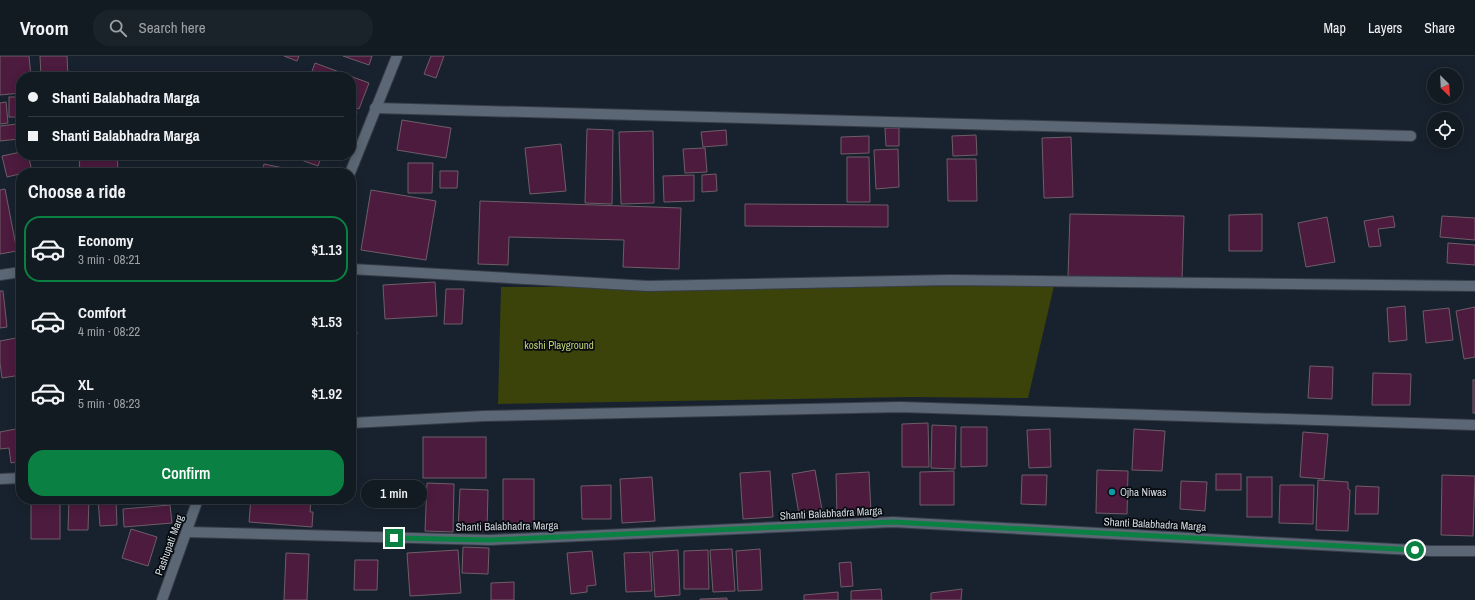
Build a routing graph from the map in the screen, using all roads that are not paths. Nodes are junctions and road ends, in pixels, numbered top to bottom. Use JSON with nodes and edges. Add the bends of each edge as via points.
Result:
{"nodes":[{"id":1,"x":397,"y":56,"type":"edge"},
{"id":2,"x":375,"y":108,"type":"junction"},
{"id":3,"x":1411,"y":136,"type":"dead end"},
{"id":4,"x":356,"y":157,"type":"edge"},
{"id":5,"x":356,"y":269,"type":"edge"},
{"id":6,"x":16,"y":273,"type":"edge"},
{"id":7,"x":0,"y":275,"type":"edge"},
{"id":8,"x":1475,"y":286,"type":"edge"},
{"id":9,"x":356,"y":423,"type":"edge"},
{"id":10,"x":1475,"y":425,"type":"edge"},
{"id":11,"x":16,"y":478,"type":"edge"},
{"id":12,"x":0,"y":479,"type":"edge"},
{"id":13,"x":196,"y":504,"type":"edge"},
{"id":14,"x":187,"y":532,"type":"junction"},
{"id":15,"x":1475,"y":551,"type":"edge"},
{"id":16,"x":162,"y":600,"type":"edge"}],
"edges":[{"from":1,"to":2,"type":"street"},
{"from":2,"to":3,"type":"street"},
{"from":2,"to":4,"type":"street"},
{"from":5,"to":8,"type":"street","via":[[648,286],[949,280]]},
{"from":6,"to":7,"type":"street"},
{"from":9,"to":10,"type":"street","via":[[484,416],[900,407]]},
{"from":11,"to":12,"type":"street"},
{"from":13,"to":14,"type":"street","name":"Pashupati Marg"},
{"from":14,"to":15,"type":"street","name":"Shanti Balabhadra Marga","via":[[490,540],[893,522],[1430,551]]},
{"from":14,"to":16,"type":"street","name":"Pashupati Marg"}]}
